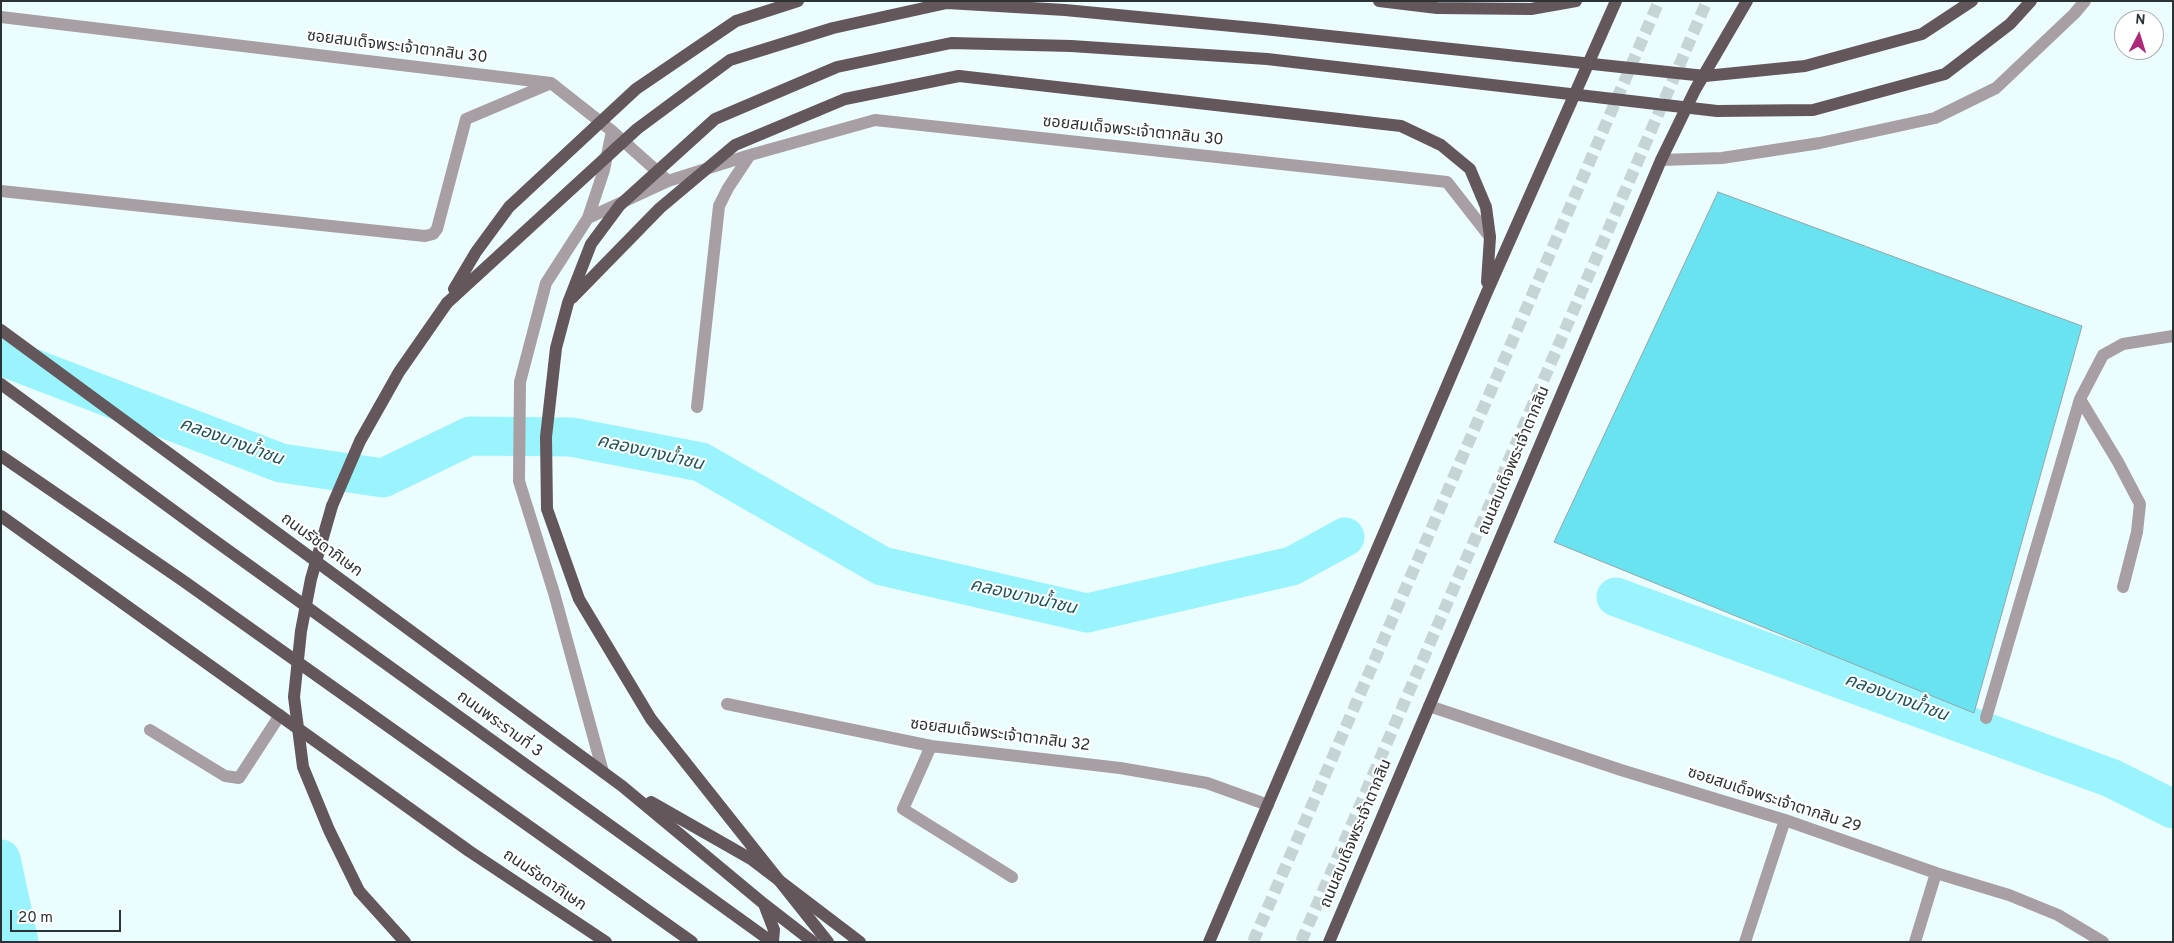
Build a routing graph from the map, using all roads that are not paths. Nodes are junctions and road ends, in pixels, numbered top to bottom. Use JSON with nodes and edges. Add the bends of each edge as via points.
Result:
{"nodes":[{"id":1,"x":798,"y":1,"type":"edge"},
{"id":2,"x":1379,"y":1,"type":"edge"},
{"id":3,"x":1576,"y":1,"type":"edge"},
{"id":4,"x":1616,"y":1,"type":"edge"},
{"id":5,"x":1747,"y":1,"type":"edge"},
{"id":6,"x":1972,"y":1,"type":"edge"},
{"id":7,"x":2031,"y":1,"type":"edge"},
{"id":8,"x":2085,"y":1,"type":"edge"},
{"id":9,"x":1,"y":16,"type":"edge"},
{"id":10,"x":551,"y":83,"type":"junction"},
{"id":11,"x":612,"y":131,"type":"junction"},
{"id":12,"x":750,"y":155,"type":"junction"},
{"id":13,"x":1661,"y":160,"type":"junction"},
{"id":14,"x":668,"y":181,"type":"junction"},
{"id":15,"x":1,"y":191,"type":"edge"},
{"id":16,"x":588,"y":218,"type":"junction"},
{"id":17,"x":1490,"y":237,"type":"junction"},
{"id":18,"x":1487,"y":292,"type":"junction"},
{"id":19,"x":447,"y":302,"type":"junction"},
{"id":20,"x":568,"y":303,"type":"junction"},
{"id":21,"x":1,"y":330,"type":"edge"},
{"id":22,"x":2173,"y":336,"type":"edge"},
{"id":23,"x":1,"y":384,"type":"edge"},
{"id":24,"x":2080,"y":399,"type":"junction"},
{"id":25,"x":696,"y":407,"type":"dead end"},
{"id":26,"x":1,"y":456,"type":"edge"},
{"id":27,"x":1,"y":516,"type":"edge"},
{"id":28,"x":2123,"y":587,"type":"dead end"},
{"id":29,"x":727,"y":704,"type":"dead end"},
{"id":30,"x":1429,"y":706,"type":"junction"},
{"id":31,"x":280,"y":715,"type":"junction"},
{"id":32,"x":1986,"y":718,"type":"dead end"},
{"id":33,"x":150,"y":730,"type":"dead end"},
{"id":34,"x":931,"y":746,"type":"junction"},
{"id":35,"x":603,"y":772,"type":"junction"},
{"id":36,"x":622,"y":786,"type":"junction"},
{"id":37,"x":1268,"y":805,"type":"junction"},
{"id":38,"x":1785,"y":820,"type":"junction"},
{"id":39,"x":1936,"y":873,"type":"junction"},
{"id":40,"x":1012,"y":877,"type":"dead end"},
{"id":41,"x":764,"y":904,"type":"junction"},
{"id":42,"x":405,"y":942,"type":"edge"},
{"id":43,"x":606,"y":942,"type":"edge"},
{"id":44,"x":692,"y":942,"type":"edge"},
{"id":45,"x":773,"y":942,"type":"edge"},
{"id":46,"x":813,"y":942,"type":"edge"},
{"id":47,"x":828,"y":942,"type":"edge"},
{"id":48,"x":860,"y":942,"type":"edge"},
{"id":49,"x":1209,"y":942,"type":"edge"},
{"id":50,"x":1329,"y":942,"type":"edge"},
{"id":51,"x":1745,"y":942,"type":"edge"},
{"id":52,"x":1915,"y":942,"type":"edge"},
{"id":53,"x":2103,"y":942,"type":"edge"}],
"edges":[{"from":1,"to":19,"type":"main road","bridge":true,"via":[[736,21],[636,89],[509,207],[476,252]]},
{"from":2,"to":3,"type":"main road","via":[[1437,8],[1531,9]]},
{"from":4,"to":18,"type":"main road"},
{"from":5,"to":13,"type":"main road","name":"ถนนสมเด็จพระเจ้าตากสิน","via":[[1695,90]]},
{"from":6,"to":19,"type":"main road","bridge":true,"via":[[1922,34],[1805,66],[1705,76],[1264,29],[1065,10],[946,3],[833,28],[730,60],[637,129]]},
{"from":7,"to":20,"type":"main road","bridge":true,"via":[[2010,24],[1945,74],[1813,110],[1716,111],[1267,59],[1071,46],[951,43],[837,67],[715,119],[620,205],[592,244]]},
{"from":8,"to":13,"type":"street","via":[[1996,88],[1935,118],[1820,143],[1722,158]]},
{"from":9,"to":10,"type":"street","name":"ซอยสมเด็จพระเจ้าตากสิน 30"},
{"from":10,"to":11,"type":"street"},
{"from":10,"to":15,"type":"street","via":[[466,119],[437,230],[425,236]]},
{"from":11,"to":14,"type":"street"},
{"from":11,"to":16,"type":"street","via":[[604,170]]},
{"from":12,"to":14,"type":"street","name":"ซอยสมเด็จพระเจ้าตากสิน 30"},
{"from":12,"to":17,"type":"street","name":"ซอยสมเด็จพระเจ้าตากสิน 30","via":[[875,120],[1448,182]]},
{"from":12,"to":25,"type":"street","via":[[719,206]]},
{"from":13,"to":30,"type":"main road","name":"ถนนสมเด็จพระเจ้าตากสิน"},
{"from":14,"to":16,"type":"street","name":"ซอยสมเด็จพระเจ้าตากสิน 30"},
{"from":16,"to":35,"type":"street","via":[[546,283],[520,382],[519,482],[554,593]]},
{"from":17,"to":18,"type":"main road"},
{"from":17,"to":20,"type":"main road","bridge":true,"via":[[1486,207],[1470,169],[1441,145],[1401,126],[959,76],[845,99],[735,145],[660,208]]},
{"from":18,"to":37,"type":"main road"},
{"from":19,"to":42,"type":"main road","bridge":true,"via":[[399,372],[364,432],[332,506],[311,579],[294,697],[303,767],[329,830],[359,891]]},
{"from":20,"to":47,"type":"main road","bridge":true,"via":[[556,348],[546,437],[546,509],[579,599],[651,719]]},
{"from":21,"to":35,"type":"main road","name":"ถนนรัชดาภิเษก"},
{"from":22,"to":24,"type":"street","via":[[2123,344],[2103,355]]},
{"from":23,"to":45,"type":"main road","name":"ถนนพระรามที่ 3"},
{"from":24,"to":28,"type":"street","via":[[2140,504],[2137,532]]},
{"from":24,"to":32,"type":"street"},
{"from":26,"to":44,"type":"main road","via":[[182,580]]},
{"from":27,"to":31,"type":"main road","name":"ถนนรัชดาภิเษก"},
{"from":29,"to":34,"type":"street","name":"ซอยสมเด็จพระเจ้าตากสิน 32"},
{"from":30,"to":38,"type":"street","name":"ซอยสมเด็จพระเจ้าตากสิน 29"},
{"from":30,"to":50,"type":"main road","name":"ถนนสมเด็จพระเจ้าตากสิน"},
{"from":31,"to":33,"type":"street","via":[[239,778],[225,776]]},
{"from":31,"to":43,"type":"main road","name":"ถนนรัชดาภิเษก","via":[[469,851]]},
{"from":34,"to":37,"type":"street","name":"ซอยสมเด็จพระเจ้าตากสิน 32","via":[[1120,768],[1207,783]]},
{"from":34,"to":40,"type":"street","via":[[902,808]]},
{"from":35,"to":36,"type":"main road","name":"ถนนรัชดาภิเษก"},
{"from":36,"to":41,"type":"main road","name":"ถนนรัชดาภิเษก"},
{"from":36,"to":48,"type":"main road","name":"ถนนรัชดาภิเษก","via":[[751,859]]},
{"from":37,"to":49,"type":"main road"},
{"from":38,"to":39,"type":"street","name":"ซอยสมเด็จพระเจ้าตากสิน 29"},
{"from":38,"to":51,"type":"street"},
{"from":39,"to":52,"type":"street"},
{"from":39,"to":53,"type":"street","name":"ซอยสมเด็จพระเจ้าตากสิน 29","via":[[2058,914]]},
{"from":41,"to":45,"type":"main road","via":[[774,930]]},
{"from":41,"to":46,"type":"main road","name":"ถนนรัชดาภิเษก"}]}
